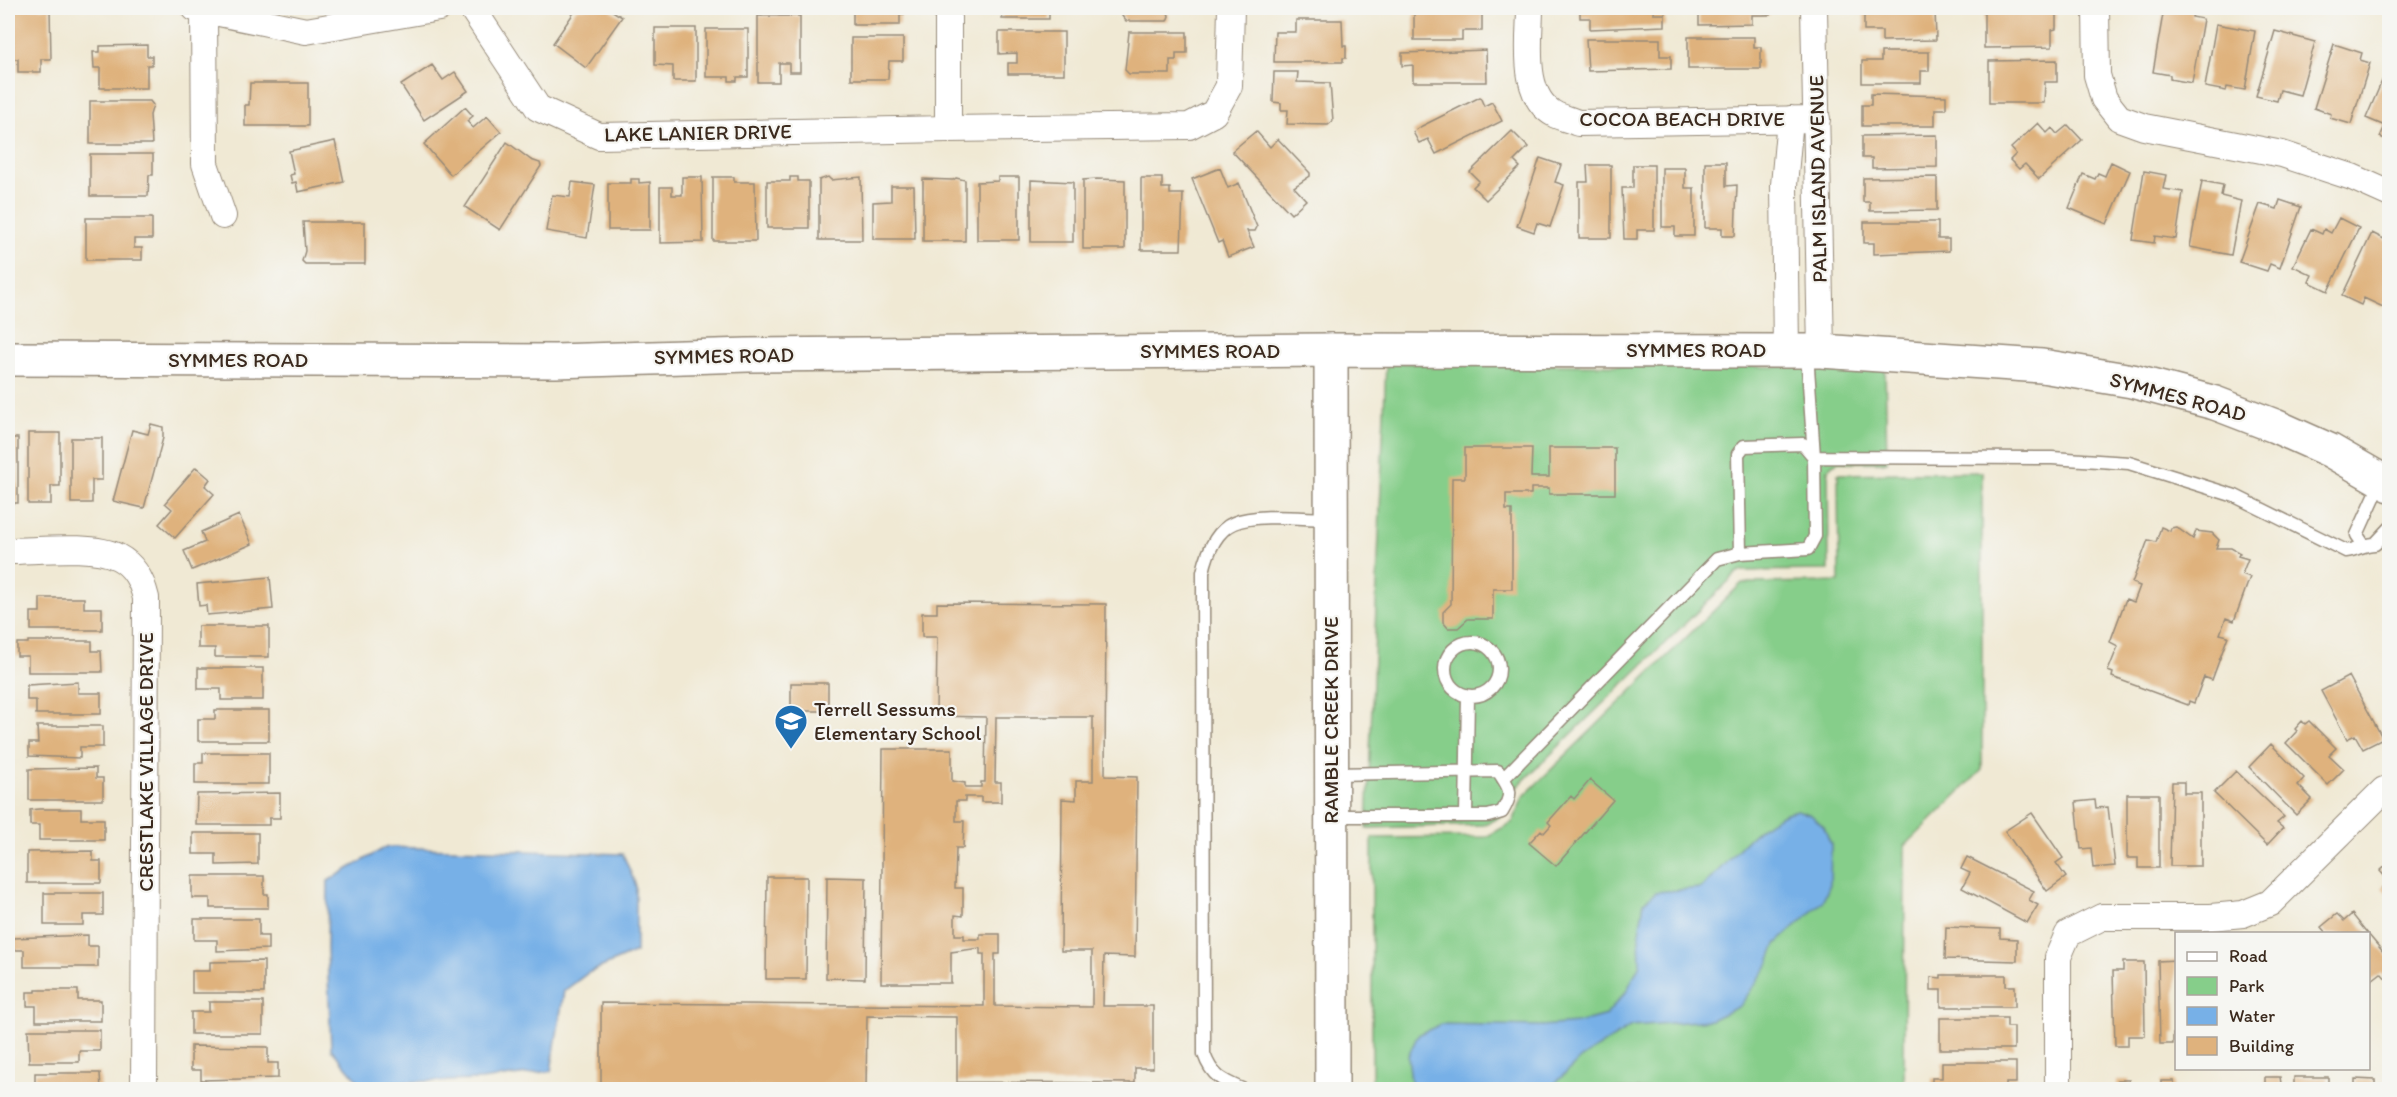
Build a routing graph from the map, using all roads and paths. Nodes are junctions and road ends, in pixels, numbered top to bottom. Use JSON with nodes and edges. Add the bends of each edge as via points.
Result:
{"nodes":[{"id":1,"x":439,"y":8,"type":"edge"},
{"id":2,"x":472,"y":8,"type":"edge"},
{"id":3,"x":948,"y":8,"type":"edge"},
{"id":4,"x":1231,"y":8,"type":"edge"},
{"id":5,"x":1530,"y":8,"type":"edge"},
{"id":6,"x":1814,"y":8,"type":"edge"},
{"id":7,"x":2096,"y":8,"type":"edge"},
{"id":8,"x":200,"y":9,"type":"edge"},
{"id":9,"x":1817,"y":119,"type":"junction"},
{"id":10,"x":1790,"y":120,"type":"junction"},
{"id":11,"x":948,"y":129,"type":"junction"},
{"id":12,"x":2390,"y":194,"type":"edge"},
{"id":13,"x":1784,"y":207,"type":"junction"},
{"id":14,"x":1818,"y":207,"type":"junction"},
{"id":15,"x":224,"y":216,"type":"dead end"},
{"id":16,"x":1330,"y":350,"type":"junction"},
{"id":17,"x":1805,"y":351,"type":"junction"},
{"id":18,"x":8,"y":359,"type":"edge"},
{"id":19,"x":1814,"y":457,"type":"junction"},
{"id":20,"x":2387,"y":478,"type":"edge"},
{"id":21,"x":1332,"y":519,"type":"junction"},
{"id":22,"x":2390,"y":528,"type":"edge"},
{"id":23,"x":2363,"y":544,"type":"junction"},
{"id":24,"x":8,"y":551,"type":"edge"},
{"id":25,"x":1740,"y":553,"type":"junction"},
{"id":26,"x":1468,"y":696,"type":"junction"},
{"id":27,"x":1467,"y":771,"type":"junction"},
{"id":28,"x":1332,"y":774,"type":"junction"},
{"id":29,"x":1503,"y":779,"type":"junction"},
{"id":30,"x":2390,"y":788,"type":"edge"},
{"id":31,"x":1331,"y":816,"type":"junction"},
{"id":32,"x":1466,"y":816,"type":"junction"},
{"id":33,"x":144,"y":1089,"type":"edge"},
{"id":34,"x":1244,"y":1089,"type":"edge"},
{"id":35,"x":1332,"y":1089,"type":"edge"},
{"id":36,"x":2058,"y":1089,"type":"edge"}],
"edges":[{"from":1,"to":8,"type":"street","via":[[306,31]]},
{"from":2,"to":11,"type":"street","name":"LAKE LANIER DRIVE","via":[[538,108],[599,136]]},
{"from":3,"to":11,"type":"street"},
{"from":4,"to":11,"type":"street","name":"LAKE LANIER DRIVE","via":[[1229,86],[1214,113],[1189,126]]},
{"from":5,"to":10,"type":"street","name":"COCOA BEACH DRIVE","via":[[1530,72],[1536,97],[1554,114],[1578,123]]},
{"from":6,"to":9,"type":"street","name":"PALM ISLAND AVENUE"},
{"from":7,"to":12,"type":"street","via":[[2097,75],[2104,99],[2119,118],[2144,127],[2282,154]]},
{"from":8,"to":15,"type":"street","via":[[205,164]]},
{"from":9,"to":10,"type":"street","name":"COCOA BEACH DRIVE"},
{"from":9,"to":14,"type":"street","name":"PALM ISLAND AVENUE"},
{"from":10,"to":13,"type":"street","name":"PALM ISLAND AVENUE"},
{"from":13,"to":14,"type":"street"},
{"from":13,"to":17,"type":"street","name":"PALM ISLAND AVENUE"},
{"from":14,"to":17,"type":"street","name":"PALM ISLAND AVENUE"},
{"from":16,"to":17,"type":"street","name":"SYMMES ROAD"},
{"from":16,"to":18,"type":"street","name":"SYMMES ROAD","via":[[748,355],[555,362]]},
{"from":16,"to":21,"type":"street","name":"RAMBLE CREEK DRIVE"},
{"from":17,"to":19,"type":"lane"},
{"from":17,"to":20,"type":"street","name":"SYMMES ROAD","via":[[2042,366],[2132,381],[2215,403]]},
{"from":19,"to":23,"type":"lane","via":[[2052,458],[2129,464],[2235,496],[2346,551]]},
{"from":19,"to":25,"type":"lane","via":[[1815,536],[1808,549]]},
{"from":19,"to":25,"type":"lane","via":[[1803,444],[1744,446],[1738,454]]},
{"from":20,"to":23,"type":"lane","via":[[2357,535]]},
{"from":21,"to":28,"type":"street","name":"RAMBLE CREEK DRIVE"},
{"from":21,"to":34,"type":"lane","via":[[1233,523],[1217,537],[1203,572],[1204,1054],[1210,1069],[1224,1081]]},
{"from":22,"to":23,"type":"lane","via":[[2375,544]]},
{"from":24,"to":33,"type":"street","name":"CRESTLAKE VILLAGE DRIVE","via":[[85,551],[118,557],[137,575],[146,598]]},
{"from":25,"to":29,"type":"lane","via":[[1718,559]]},
{"from":26,"to":26,"type":"lane","via":[[1449,684],[1445,667],[1452,651],[1476,643],[1485,646],[1497,659],[1498,676],[1488,690]]},
{"from":26,"to":27,"type":"lane"},
{"from":27,"to":28,"type":"lane"},
{"from":27,"to":29,"type":"lane","via":[[1498,771]]},
{"from":27,"to":32,"type":"lane"},
{"from":28,"to":31,"type":"street","name":"RAMBLE CREEK DRIVE"},
{"from":29,"to":32,"type":"lane","via":[[1509,786],[1510,798],[1502,812]]},
{"from":30,"to":36,"type":"street","via":[[2270,903],[2243,914],[2211,917],[2102,917],[2068,934],[2058,957]]},
{"from":31,"to":32,"type":"lane"},
{"from":31,"to":35,"type":"street","name":"RAMBLE CREEK DRIVE"}]}
